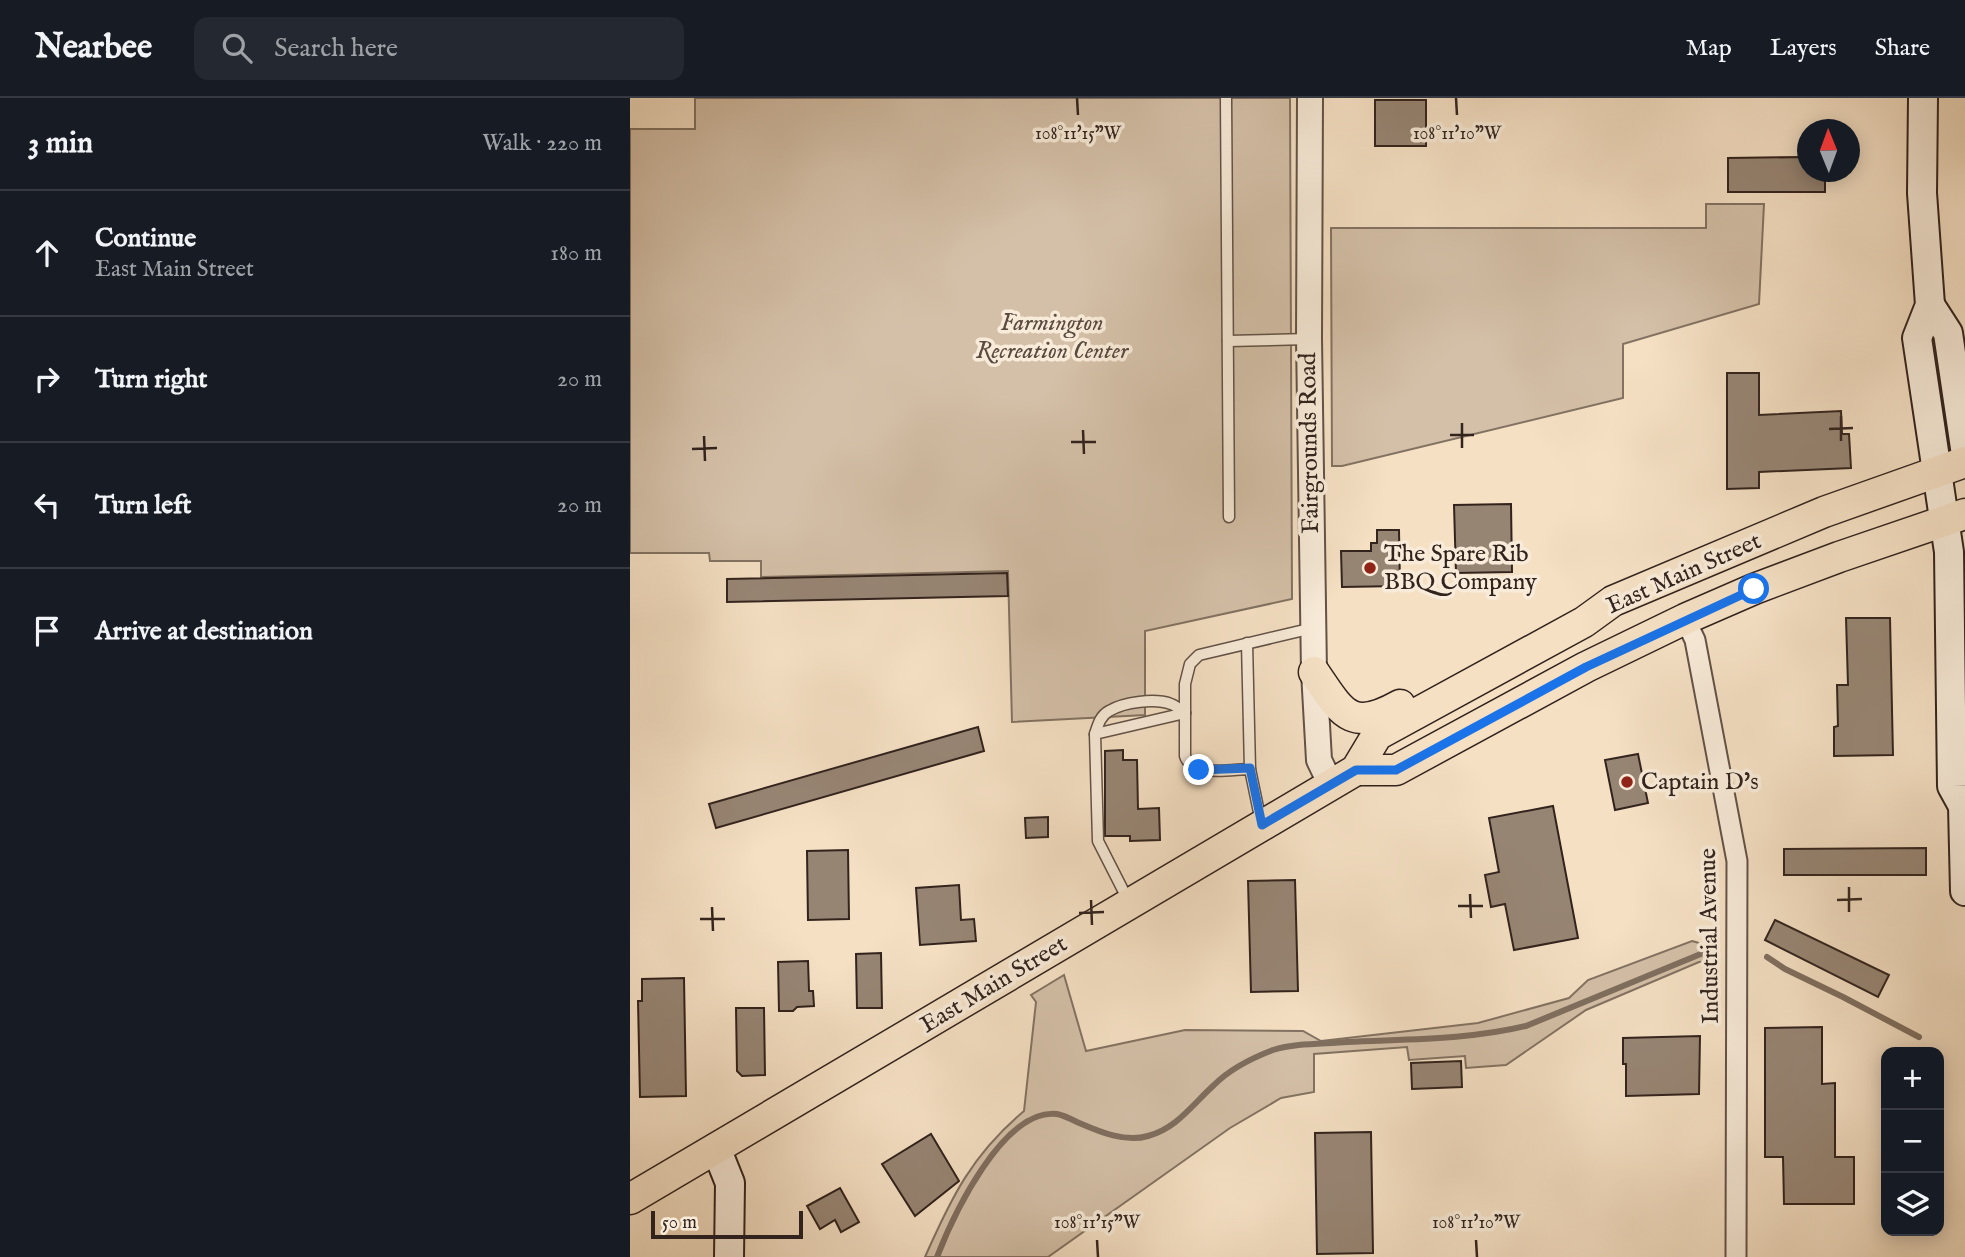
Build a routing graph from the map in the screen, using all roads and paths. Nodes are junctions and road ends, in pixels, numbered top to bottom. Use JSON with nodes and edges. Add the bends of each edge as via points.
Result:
{"nodes":[{"id":1,"x":1226,"y":98,"type":"edge"},
{"id":2,"x":1310,"y":98,"type":"edge"},
{"id":3,"x":1923,"y":98,"type":"edge"},
{"id":4,"x":1930,"y":305,"type":"junction"},
{"id":5,"x":1308,"y":339,"type":"junction"},
{"id":6,"x":1228,"y":341,"type":"junction"},
{"id":7,"x":1965,"y":448,"type":"edge"},
{"id":8,"x":1952,"y":466,"type":"edge"},
{"id":9,"x":1229,"y":517,"type":"dead end"},
{"id":10,"x":1955,"y":517,"type":"edge"},
{"id":11,"x":1664,"y":579,"type":"junction"},
{"id":12,"x":1613,"y":601,"type":"junction"},
{"id":13,"x":1685,"y":619,"type":"junction"},
{"id":14,"x":1314,"y":627,"type":"junction"},
{"id":15,"x":1247,"y":643,"type":"junction"},
{"id":16,"x":1314,"y":673,"type":"junction"},
{"id":17,"x":1185,"y":713,"type":"junction"},
{"id":18,"x":1095,"y":734,"type":"junction"},
{"id":19,"x":1250,"y":768,"type":"junction"},
{"id":20,"x":1356,"y":770,"type":"junction"},
{"id":21,"x":1331,"y":785,"type":"junction"},
{"id":22,"x":1964,"y":804,"type":"edge"},
{"id":23,"x":1262,"y":825,"type":"junction"},
{"id":24,"x":1965,"y":891,"type":"edge"},
{"id":25,"x":1130,"y":904,"type":"junction"},
{"id":26,"x":716,"y":1148,"type":"junction"},
{"id":27,"x":630,"y":1199,"type":"edge"},
{"id":28,"x":729,"y":1257,"type":"edge"},
{"id":29,"x":1736,"y":1257,"type":"edge"}],
"edges":[{"from":1,"to":6,"type":"lane"},
{"from":2,"to":5,"type":"street","name":"Fairgrounds Road"},
{"from":3,"to":4,"type":"main road","via":[[1922,193]]},
{"from":4,"to":7,"type":"main road","via":[[1948,332]]},
{"from":4,"to":8,"type":"main road","via":[[1917,338]]},
{"from":5,"to":6,"type":"lane"},
{"from":5,"to":14,"type":"street","name":"Fairgrounds Road"},
{"from":6,"to":9,"type":"lane"},
{"from":8,"to":10,"type":"main road"},
{"from":8,"to":11,"type":"main road","name":"East Main Street","via":[[1824,512]]},
{"from":10,"to":13,"type":"main road","name":"East Main Street","via":[[1827,561]]},
{"from":10,"to":22,"type":"main road","via":[[1949,552],[1952,786]]},
{"from":11,"to":12,"type":"main road","name":"East Main Street"},
{"from":11,"to":13,"type":"main road"},
{"from":12,"to":16,"type":"main road","via":[[1574,610],[1374,718],[1353,718],[1346,713]]},
{"from":12,"to":20,"type":"main road","name":"East Main Street","via":[[1584,622],[1377,736]]},
{"from":13,"to":20,"type":"main road","name":"East Main Street","via":[[1396,770]]},
{"from":13,"to":29,"type":"street","name":"Industrial Avenue","via":[[1695,640],[1737,861]]},
{"from":14,"to":15,"type":"lane"},
{"from":14,"to":16,"type":"street","name":"Fairgrounds Road"},
{"from":15,"to":17,"type":"lane","via":[[1199,655],[1189,664]]},
{"from":15,"to":19,"type":"lane"},
{"from":16,"to":21,"type":"street","name":"Fairgrounds Road","via":[[1319,760]]},
{"from":17,"to":18,"type":"lane"},
{"from":17,"to":18,"type":"lane","via":[[1171,704],[1125,705],[1107,711]]},
{"from":17,"to":19,"type":"lane","via":[[1187,762],[1199,770]]},
{"from":18,"to":25,"type":"lane","via":[[1098,841]]},
{"from":19,"to":23,"type":"lane"},
{"from":20,"to":21,"type":"main road","name":"East Main Street"},
{"from":21,"to":23,"type":"main road","name":"East Main Street"},
{"from":22,"to":24,"type":"main road"},
{"from":23,"to":25,"type":"main road","name":"East Main Street"},
{"from":25,"to":26,"type":"main road","name":"East Main Street"},
{"from":26,"to":27,"type":"main road","name":"East Main Street"},
{"from":26,"to":28,"type":"main road","via":[[730,1183]]}]}
